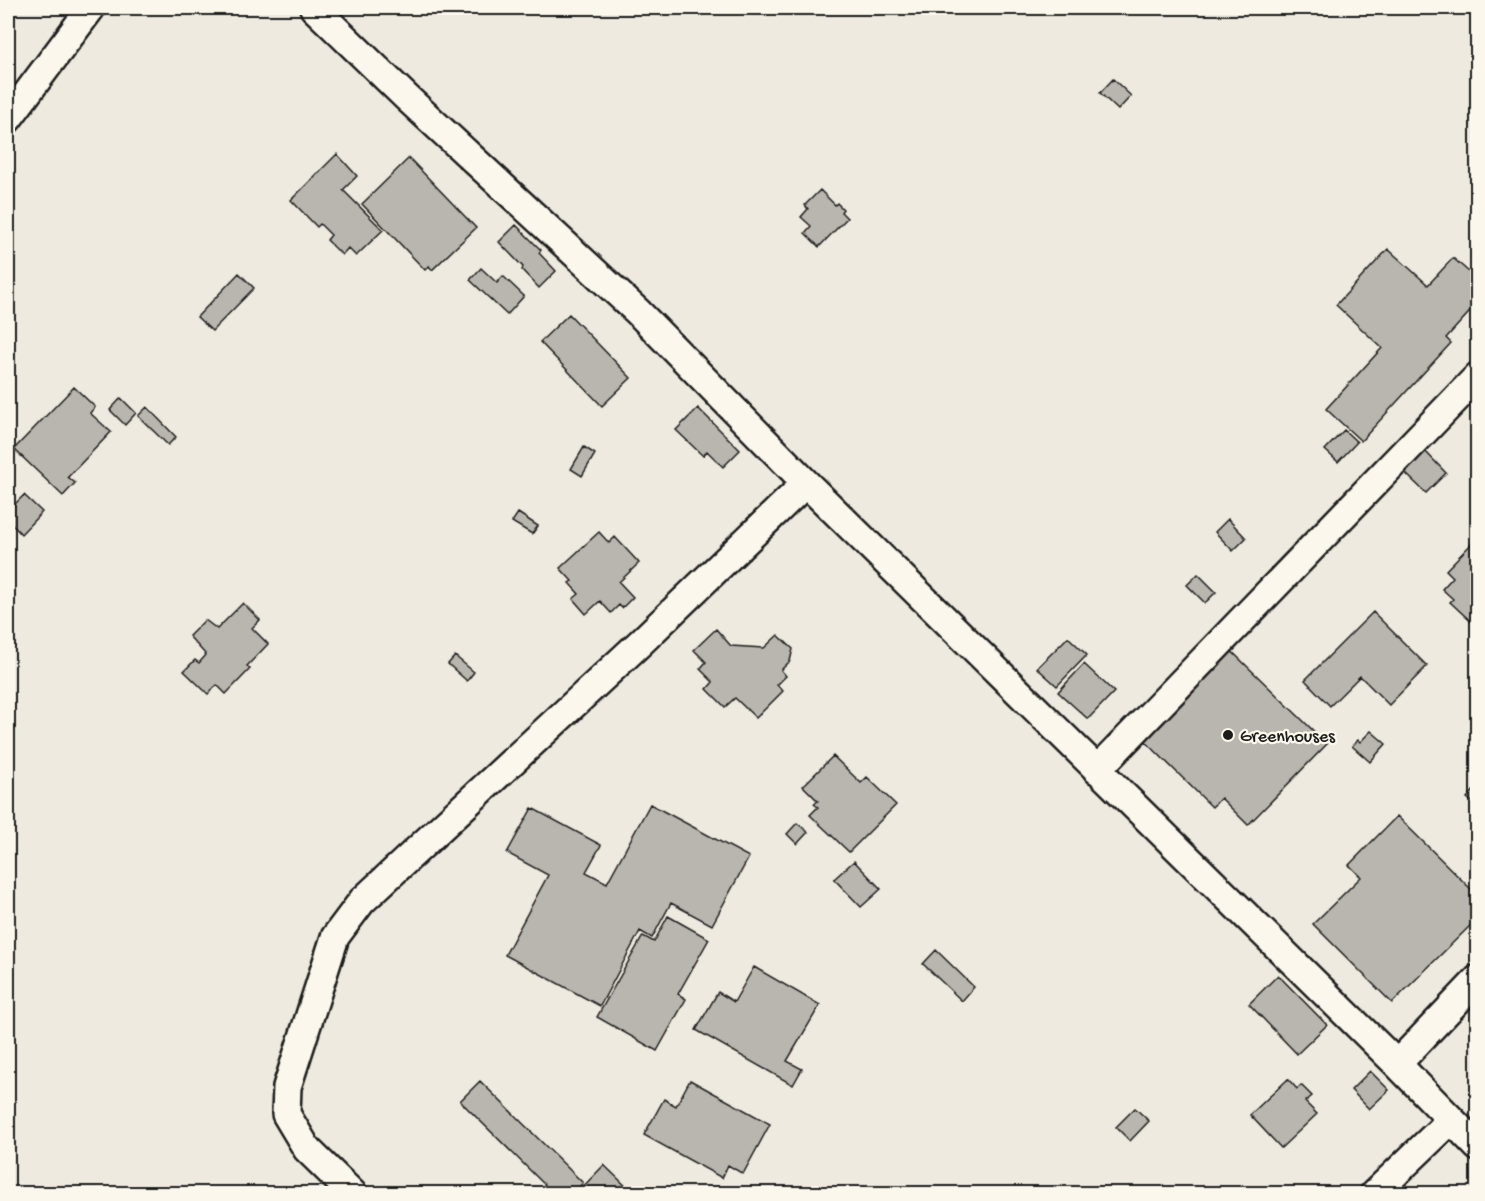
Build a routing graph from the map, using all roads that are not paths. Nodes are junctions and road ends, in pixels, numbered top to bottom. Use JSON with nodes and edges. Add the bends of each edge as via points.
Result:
{"nodes":[{"id":1,"x":91,"y":8,"type":"edge"},
{"id":2,"x":314,"y":8,"type":"edge"},
{"id":3,"x":8,"y":119,"type":"edge"},
{"id":4,"x":1478,"y":376,"type":"edge"},
{"id":5,"x":806,"y":483,"type":"junction"},
{"id":6,"x":1097,"y":770,"type":"junction"},
{"id":7,"x":1478,"y":979,"type":"edge"},
{"id":8,"x":1396,"y":1064,"type":"junction"},
{"id":9,"x":1451,"y":1120,"type":"junction"},
{"id":10,"x":1478,"y":1147,"type":"edge"},
{"id":11,"x":353,"y":1194,"type":"edge"},
{"id":12,"x":1374,"y":1194,"type":"edge"}],
"edges":[{"from":1,"to":3,"type":"street"},
{"from":2,"to":5,"type":"street","via":[[638,312]]},
{"from":4,"to":6,"type":"street"},
{"from":5,"to":6,"type":"street"},
{"from":5,"to":11,"type":"street","via":[[362,901],[335,937],[287,1087],[286,1114],[307,1149]]},
{"from":6,"to":8,"type":"street"},
{"from":7,"to":8,"type":"street"},
{"from":8,"to":9,"type":"street"},
{"from":9,"to":10,"type":"street"},
{"from":9,"to":12,"type":"street"}]}
